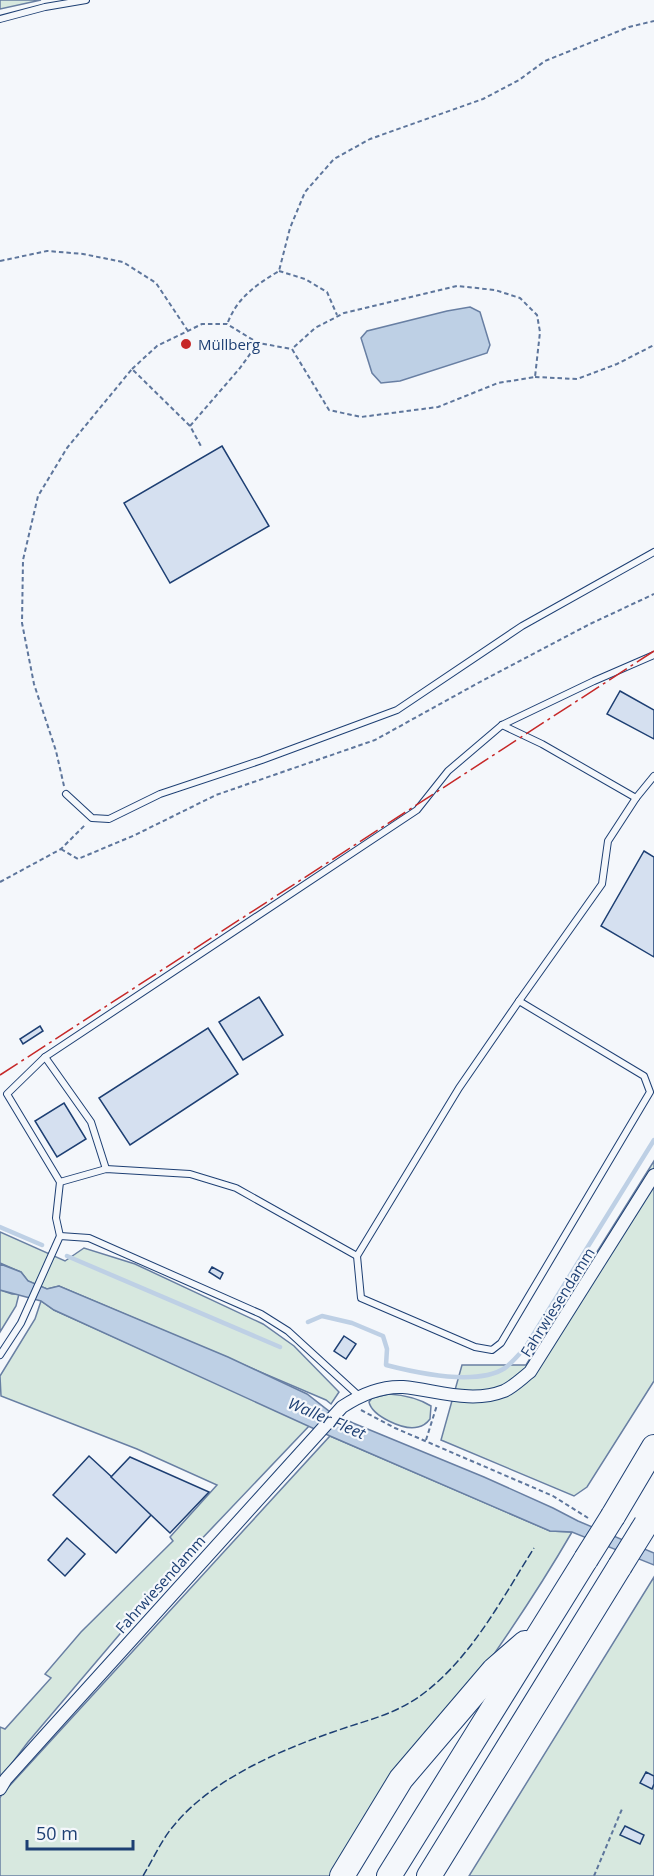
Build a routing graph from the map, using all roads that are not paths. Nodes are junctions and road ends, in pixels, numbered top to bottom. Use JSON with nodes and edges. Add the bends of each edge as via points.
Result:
{"nodes":[{"id":1,"x":87,"y":0,"type":"edge"},
{"id":2,"x":0,"y":19,"type":"edge"},
{"id":3,"x":654,"y":552,"type":"edge"},
{"id":4,"x":654,"y":655,"type":"edge"},
{"id":5,"x":502,"y":725,"type":"junction"},
{"id":6,"x":654,"y":776,"type":"edge"},
{"id":7,"x":66,"y":794,"type":"road end"},
{"id":8,"x":636,"y":798,"type":"junction"},
{"id":9,"x":519,"y":1001,"type":"junction"},
{"id":10,"x":45,"y":1057,"type":"junction"},
{"id":11,"x":106,"y":1169,"type":"junction"},
{"id":12,"x":654,"y":1175,"type":"edge"},
{"id":13,"x":60,"y":1182,"type":"junction"},
{"id":14,"x":60,"y":1236,"type":"junction"},
{"id":15,"x":357,"y":1256,"type":"junction"},
{"id":16,"x":0,"y":1355,"type":"edge"},
{"id":17,"x":359,"y":1396,"type":"junction"},
{"id":18,"x":654,"y":1447,"type":"edge"},
{"id":19,"x":650,"y":1518,"type":"edge"},
{"id":20,"x":543,"y":1627,"type":"junction"},
{"id":21,"x":0,"y":1789,"type":"edge"},
{"id":22,"x":342,"y":1876,"type":"edge"},
{"id":23,"x":389,"y":1876,"type":"edge"},
{"id":24,"x":429,"y":1876,"type":"edge"}],
"edges":[{"from":1,"to":2,"type":"lane"},
{"from":3,"to":7,"type":"lane","via":[[522,626],[397,710],[160,794],[109,819],[92,818]]},
{"from":4,"to":5,"type":"lane"},
{"from":5,"to":8,"type":"lane"},
{"from":5,"to":10,"type":"lane","via":[[448,771],[417,810]]},
{"from":6,"to":8,"type":"lane"},
{"from":8,"to":9,"type":"lane","via":[[608,841],[602,884]]},
{"from":9,"to":15,"type":"lane","via":[[459,1088]]},
{"from":9,"to":15,"type":"lane","via":[[644,1076],[650,1092],[501,1342],[492,1350],[474,1347],[361,1298]]},
{"from":10,"to":11,"type":"lane","via":[[91,1122]]},
{"from":10,"to":13,"type":"lane","via":[[7,1094]]},
{"from":11,"to":13,"type":"lane"},
{"from":11,"to":15,"type":"lane","via":[[190,1174],[236,1188]]},
{"from":12,"to":17,"type":"street","name":"Fahrwiesendamm","via":[[530,1372],[504,1390],[477,1396],[402,1387]]},
{"from":13,"to":14,"type":"lane","via":[[56,1218]]},
{"from":14,"to":16,"type":"lane","via":[[21,1323]]},
{"from":14,"to":17,"type":"lane","via":[[88,1238],[261,1314],[288,1331]]},
{"from":17,"to":21,"type":"street","name":"Fahrwiesendamm","via":[[318,1432]]},
{"from":18,"to":20,"type":"highway","bridge":true},
{"from":19,"to":24,"type":"highway","bridge":true},
{"from":20,"to":22,"type":"highway","via":[[494,1670],[401,1779]]},
{"from":20,"to":23,"type":"highway"}]}
